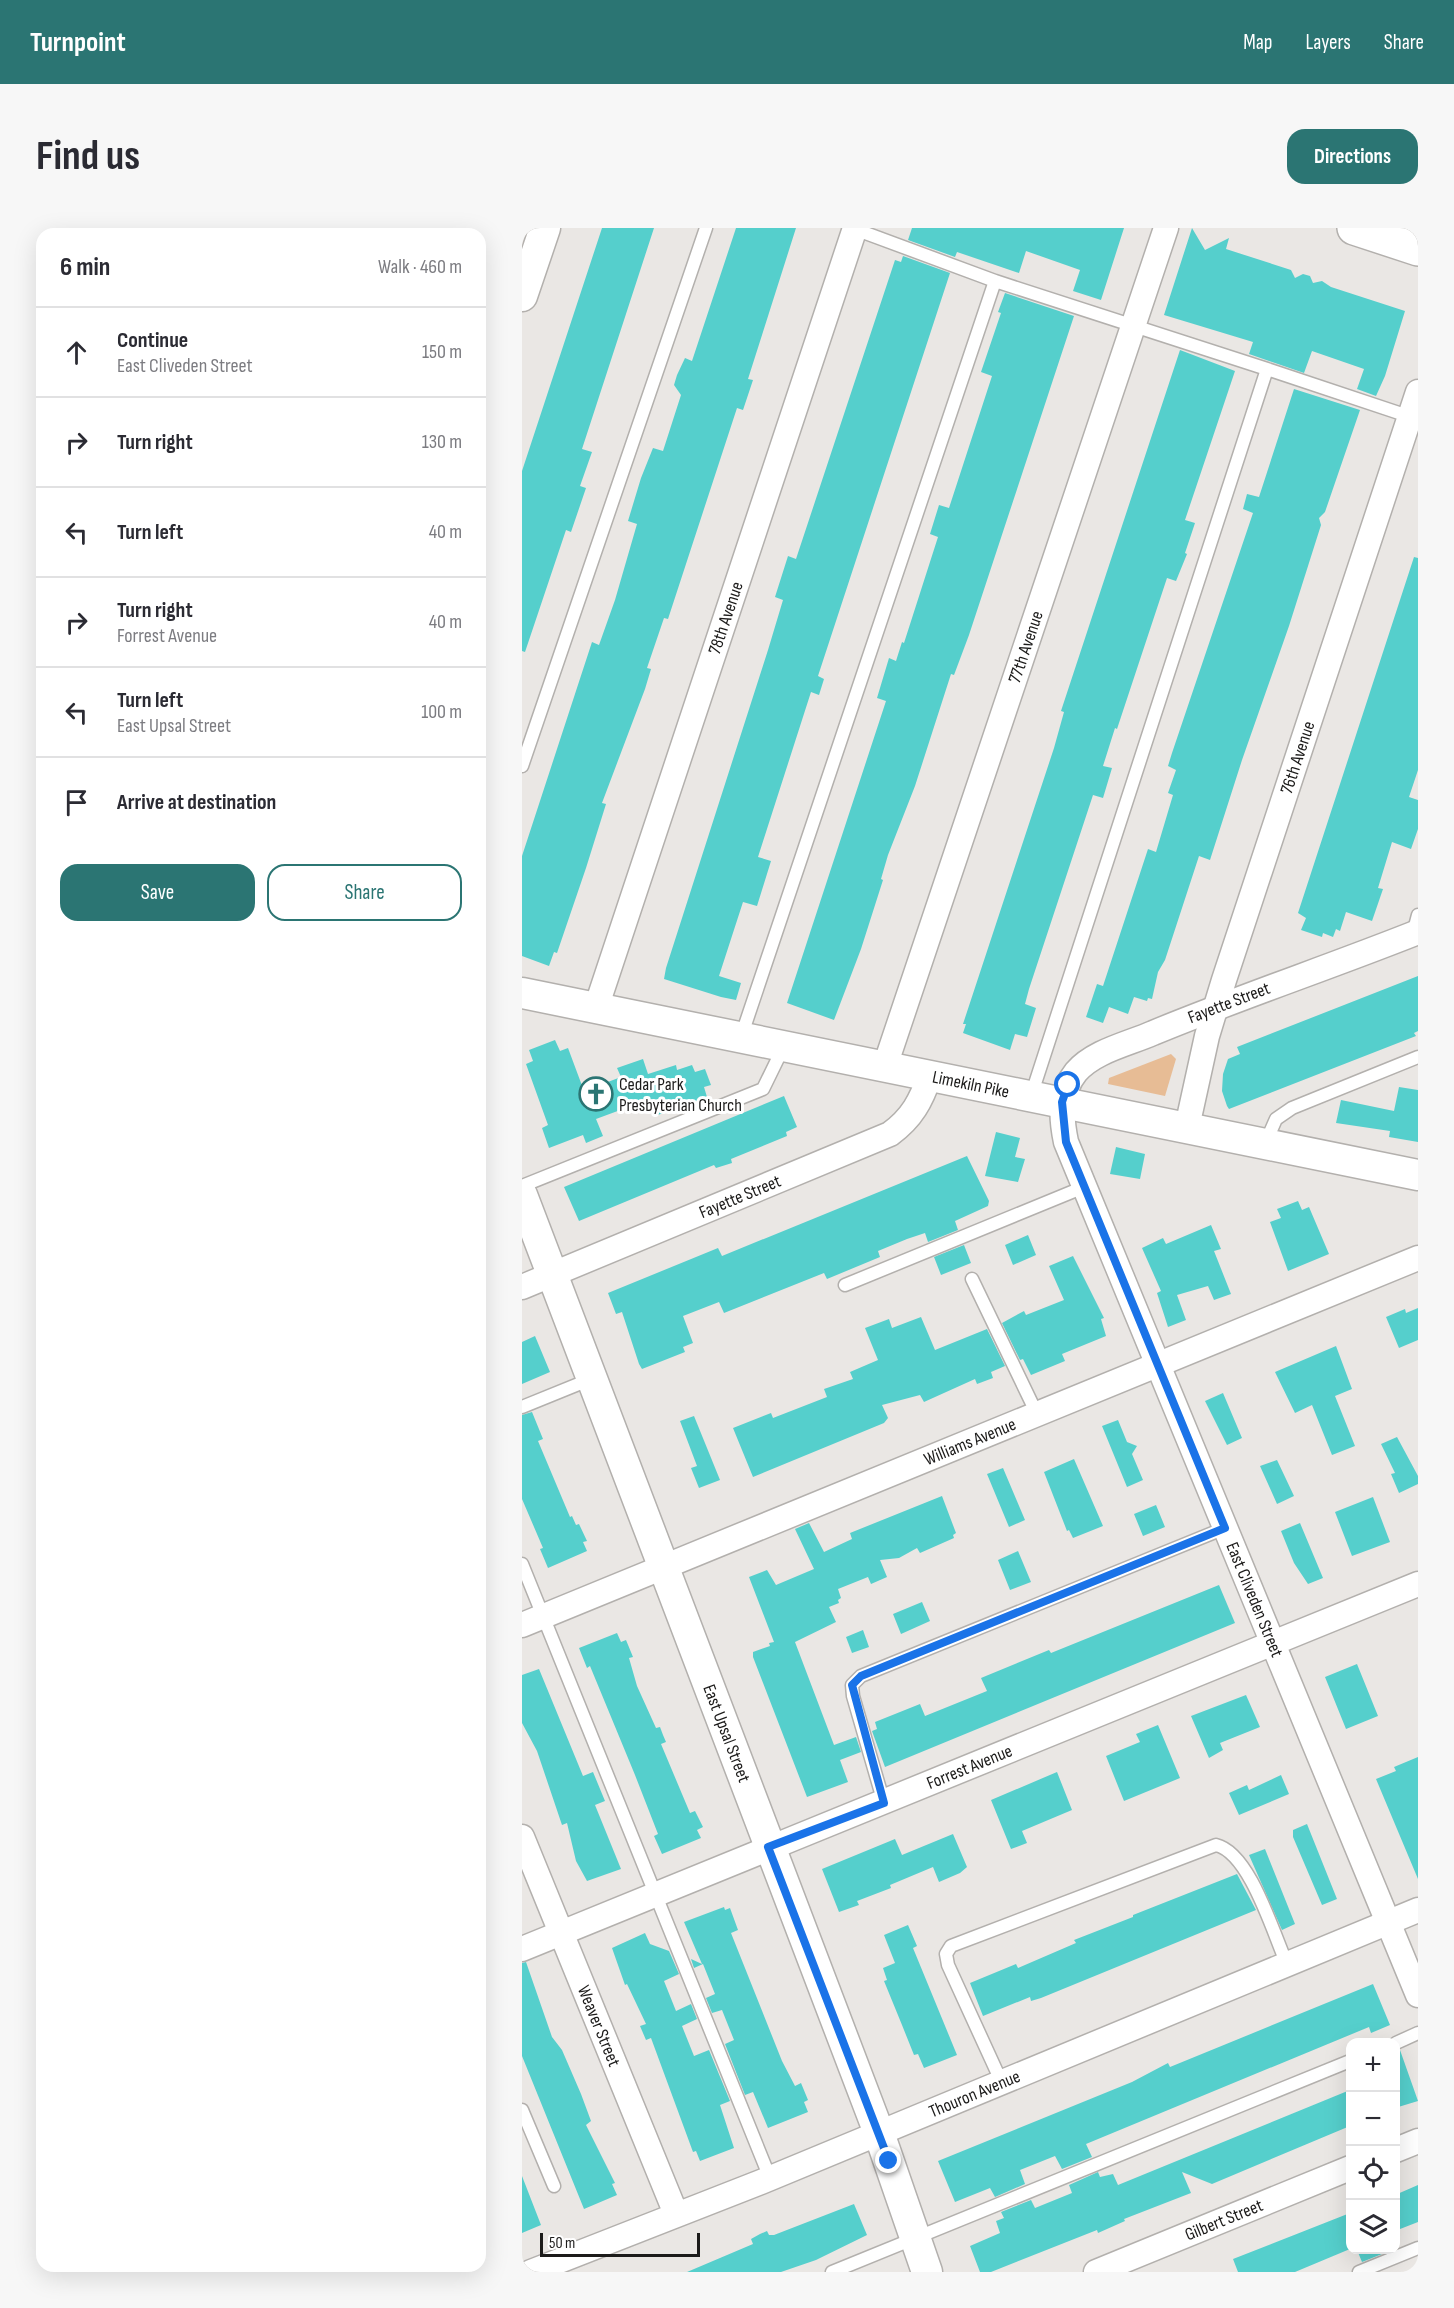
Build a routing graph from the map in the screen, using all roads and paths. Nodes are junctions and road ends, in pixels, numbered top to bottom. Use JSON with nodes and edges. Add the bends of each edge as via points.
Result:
{"nodes":[{"id":1,"x":545,"y":228,"type":"edge"},
{"id":2,"x":706,"y":228,"type":"edge"},
{"id":3,"x":853,"y":228,"type":"edge"},
{"id":4,"x":1166,"y":228,"type":"edge"},
{"id":5,"x":1354,"y":228,"type":"edge"},
{"id":6,"x":1418,"y":249,"type":"edge"},
{"id":7,"x":995,"y":281,"type":"junction"},
{"id":8,"x":522,"y":296,"type":"edge"},
{"id":9,"x":1133,"y":326,"type":"junction"},
{"id":10,"x":1267,"y":369,"type":"junction"},
{"id":11,"x":1418,"y":392,"type":"edge"},
{"id":12,"x":1414,"y":418,"type":"edge"},
{"id":13,"x":522,"y":766,"type":"edge"},
{"id":14,"x":1416,"y":927,"type":"edge"},
{"id":15,"x":522,"y":993,"type":"edge"},
{"id":16,"x":1216,"y":1007,"type":"junction"},
{"id":17,"x":596,"y":1008,"type":"junction"},
{"id":18,"x":741,"y":1037,"type":"junction"},
{"id":19,"x":784,"y":1046,"type":"junction"},
{"id":20,"x":1418,"y":1057,"type":"edge"},
{"id":21,"x":885,"y":1066,"type":"junction"},
{"id":22,"x":930,"y":1075,"type":"junction"},
{"id":23,"x":1031,"y":1096,"type":"junction"},
{"id":24,"x":1062,"y":1102,"type":"junction"},
{"id":25,"x":1187,"y":1127,"type":"junction"},
{"id":26,"x":1265,"y":1144,"type":"junction"},
{"id":27,"x":1418,"y":1175,"type":"edge"},
{"id":28,"x":522,"y":1186,"type":"edge"},
{"id":29,"x":1084,"y":1187,"type":"junction"},
{"id":30,"x":522,"y":1195,"type":"edge"},
{"id":31,"x":1418,"y":1258,"type":"edge"},
{"id":32,"x":551,"y":1274,"type":"junction"},
{"id":33,"x":972,"y":1279,"type":"dead end"},
{"id":34,"x":844,"y":1285,"type":"dead end"},
{"id":35,"x":522,"y":1287,"type":"edge"},
{"id":36,"x":1157,"y":1365,"type":"junction"},
{"id":37,"x":591,"y":1379,"type":"junction"},
{"id":38,"x":522,"y":1407,"type":"edge"},
{"id":39,"x":1037,"y":1414,"type":"junction"},
{"id":40,"x":1225,"y":1528,"type":"junction"},
{"id":41,"x":522,"y":1564,"type":"edge"},
{"id":42,"x":662,"y":1566,"type":"junction"},
{"id":43,"x":1418,"y":1584,"type":"edge"},
{"id":44,"x":533,"y":1620,"type":"edge"},
{"id":45,"x":1272,"y":1642,"type":"junction"},
{"id":46,"x":884,"y":1803,"type":"junction"},
{"id":47,"x":522,"y":1837,"type":"edge"},
{"id":48,"x":768,"y":1847,"type":"junction"},
{"id":49,"x":654,"y":1894,"type":"junction"},
{"id":50,"x":1418,"y":1911,"type":"edge"},
{"id":51,"x":1388,"y":1922,"type":"junction"},
{"id":52,"x":561,"y":1932,"type":"junction"},
{"id":53,"x":522,"y":1949,"type":"edge"},
{"id":54,"x":1287,"y":1964,"type":"junction"},
{"id":55,"x":1418,"y":1995,"type":"edge"},
{"id":56,"x":1418,"y":2033,"type":"edge"},
{"id":57,"x":1400,"y":2041,"type":"edge"},
{"id":58,"x":1346,"y":2063,"type":"edge"},
{"id":59,"x":1002,"y":2083,"type":"junction"},
{"id":60,"x":522,"y":2110,"type":"edge"},
{"id":61,"x":879,"y":2133,"type":"junction"},
{"id":62,"x":1418,"y":2141,"type":"edge"},
{"id":63,"x":1400,"y":2148,"type":"edge"},
{"id":64,"x":1346,"y":2170,"type":"edge"},
{"id":65,"x":770,"y":2178,"type":"junction"},
{"id":66,"x":554,"y":2186,"type":"dead end"},
{"id":67,"x":676,"y":2214,"type":"junction"},
{"id":68,"x":915,"y":2238,"type":"junction"},
{"id":69,"x":1418,"y":2248,"type":"edge"},
{"id":70,"x":531,"y":2272,"type":"edge"},
{"id":71,"x":832,"y":2272,"type":"edge"},
{"id":72,"x":927,"y":2272,"type":"edge"},
{"id":73,"x":1096,"y":2272,"type":"edge"},
{"id":74,"x":1359,"y":2272,"type":"edge"}],
"edges":[{"from":1,"to":8,"type":"street"},
{"from":2,"to":13,"type":"lane"},
{"from":3,"to":7,"type":"lane"},
{"from":3,"to":17,"type":"street","name":"78th Avenue"},
{"from":4,"to":9,"type":"street","name":"77th Avenue"},
{"from":5,"to":6,"type":"main road"},
{"from":7,"to":9,"type":"lane"},
{"from":7,"to":18,"type":"lane"},
{"from":9,"to":10,"type":"lane"},
{"from":9,"to":21,"type":"street","name":"77th Avenue"},
{"from":10,"to":12,"type":"lane"},
{"from":10,"to":23,"type":"lane"},
{"from":11,"to":12,"type":"street","name":"76th Avenue"},
{"from":12,"to":16,"type":"street","name":"76th Avenue"},
{"from":14,"to":16,"type":"street","name":"Fayette Street"},
{"from":15,"to":17,"type":"street","name":"Limekiln Pike"},
{"from":16,"to":24,"type":"street","name":"Fayette Street","via":[[1094,1058],[1075,1073]]},
{"from":16,"to":25,"type":"street","name":"76th Avenue"},
{"from":17,"to":18,"type":"street","name":"Limekiln Pike"},
{"from":18,"to":19,"type":"street","name":"Limekiln Pike"},
{"from":19,"to":21,"type":"street","name":"Limekiln Pike"},
{"from":19,"to":28,"type":"lane","via":[[763,1089]]},
{"from":20,"to":26,"type":"lane","via":[[1292,1108],[1276,1119]]},
{"from":21,"to":22,"type":"street","name":"Limekiln Pike"},
{"from":22,"to":23,"type":"street","name":"Limekiln Pike"},
{"from":22,"to":32,"type":"street","name":"Fayette Street","via":[[912,1115],[890,1134]]},
{"from":23,"to":24,"type":"street","name":"Limekiln Pike"},
{"from":24,"to":25,"type":"street","name":"Limekiln Pike"},
{"from":24,"to":29,"type":"street","name":"East Cliveden Street","via":[[1066,1142]]},
{"from":25,"to":26,"type":"street","name":"Limekiln Pike"},
{"from":26,"to":27,"type":"street","name":"Limekiln Pike"},
{"from":29,"to":34,"type":"lane"},
{"from":29,"to":36,"type":"street","name":"East Cliveden Street"},
{"from":30,"to":32,"type":"street","name":"East Upsal Street"},
{"from":31,"to":36,"type":"street","name":"Williams Avenue"},
{"from":32,"to":35,"type":"street","name":"Fayette Street"},
{"from":32,"to":37,"type":"street","name":"East Upsal Street"},
{"from":33,"to":39,"type":"lane"},
{"from":36,"to":39,"type":"street","name":"Williams Avenue"},
{"from":36,"to":40,"type":"street","name":"East Cliveden Street"},
{"from":37,"to":38,"type":"lane"},
{"from":37,"to":42,"type":"street","name":"East Upsal Street"},
{"from":39,"to":42,"type":"street","name":"Williams Avenue"},
{"from":40,"to":45,"type":"street","name":"East Cliveden Street"},
{"from":40,"to":46,"type":"lane","via":[[861,1676],[852,1685],[853,1696]]},
{"from":41,"to":44,"type":"lane"},
{"from":42,"to":44,"type":"street","name":"Williams Avenue"},
{"from":42,"to":48,"type":"street","name":"East Upsal Street"},
{"from":43,"to":45,"type":"street","name":"Forrest Avenue"},
{"from":44,"to":49,"type":"lane"},
{"from":45,"to":46,"type":"street","name":"Forrest Avenue"},
{"from":45,"to":51,"type":"street","name":"East Cliveden Street"},
{"from":46,"to":48,"type":"street","name":"Forrest Avenue"},
{"from":47,"to":52,"type":"street","name":"Weaver Street"},
{"from":48,"to":49,"type":"street","name":"Forrest Avenue"},
{"from":48,"to":61,"type":"street","name":"East Upsal Street"},
{"from":49,"to":52,"type":"street","name":"Forrest Avenue"},
{"from":49,"to":65,"type":"lane"},
{"from":50,"to":51,"type":"street","name":"Thouron Avenue"},
{"from":51,"to":54,"type":"street","name":"Thouron Avenue"},
{"from":51,"to":55,"type":"street","name":"East Cliveden Street"},
{"from":52,"to":53,"type":"street","name":"Forrest Avenue"},
{"from":52,"to":67,"type":"street","name":"Weaver Street"},
{"from":54,"to":59,"type":"street","name":"Thouron Avenue"},
{"from":54,"to":59,"type":"lane","via":[[1245,1869],[1224,1847],[1216,1845],[951,1946],[946,1954],[948,1965]]},
{"from":56,"to":57,"type":"lane"},
{"from":58,"to":68,"type":"lane"},
{"from":59,"to":61,"type":"street","name":"Thouron Avenue"},
{"from":60,"to":66,"type":"lane"},
{"from":61,"to":65,"type":"street","name":"Thouron Avenue"},
{"from":61,"to":68,"type":"street","name":"East Upsal Street"},
{"from":62,"to":63,"type":"street"},
{"from":64,"to":73,"type":"street","name":"Gilbert Street"},
{"from":65,"to":67,"type":"street","name":"Thouron Avenue"},
{"from":67,"to":70,"type":"street","name":"Thouron Avenue"},
{"from":68,"to":71,"type":"lane"},
{"from":68,"to":72,"type":"street","name":"East Upsal Street"},
{"from":69,"to":74,"type":"lane"}]}
